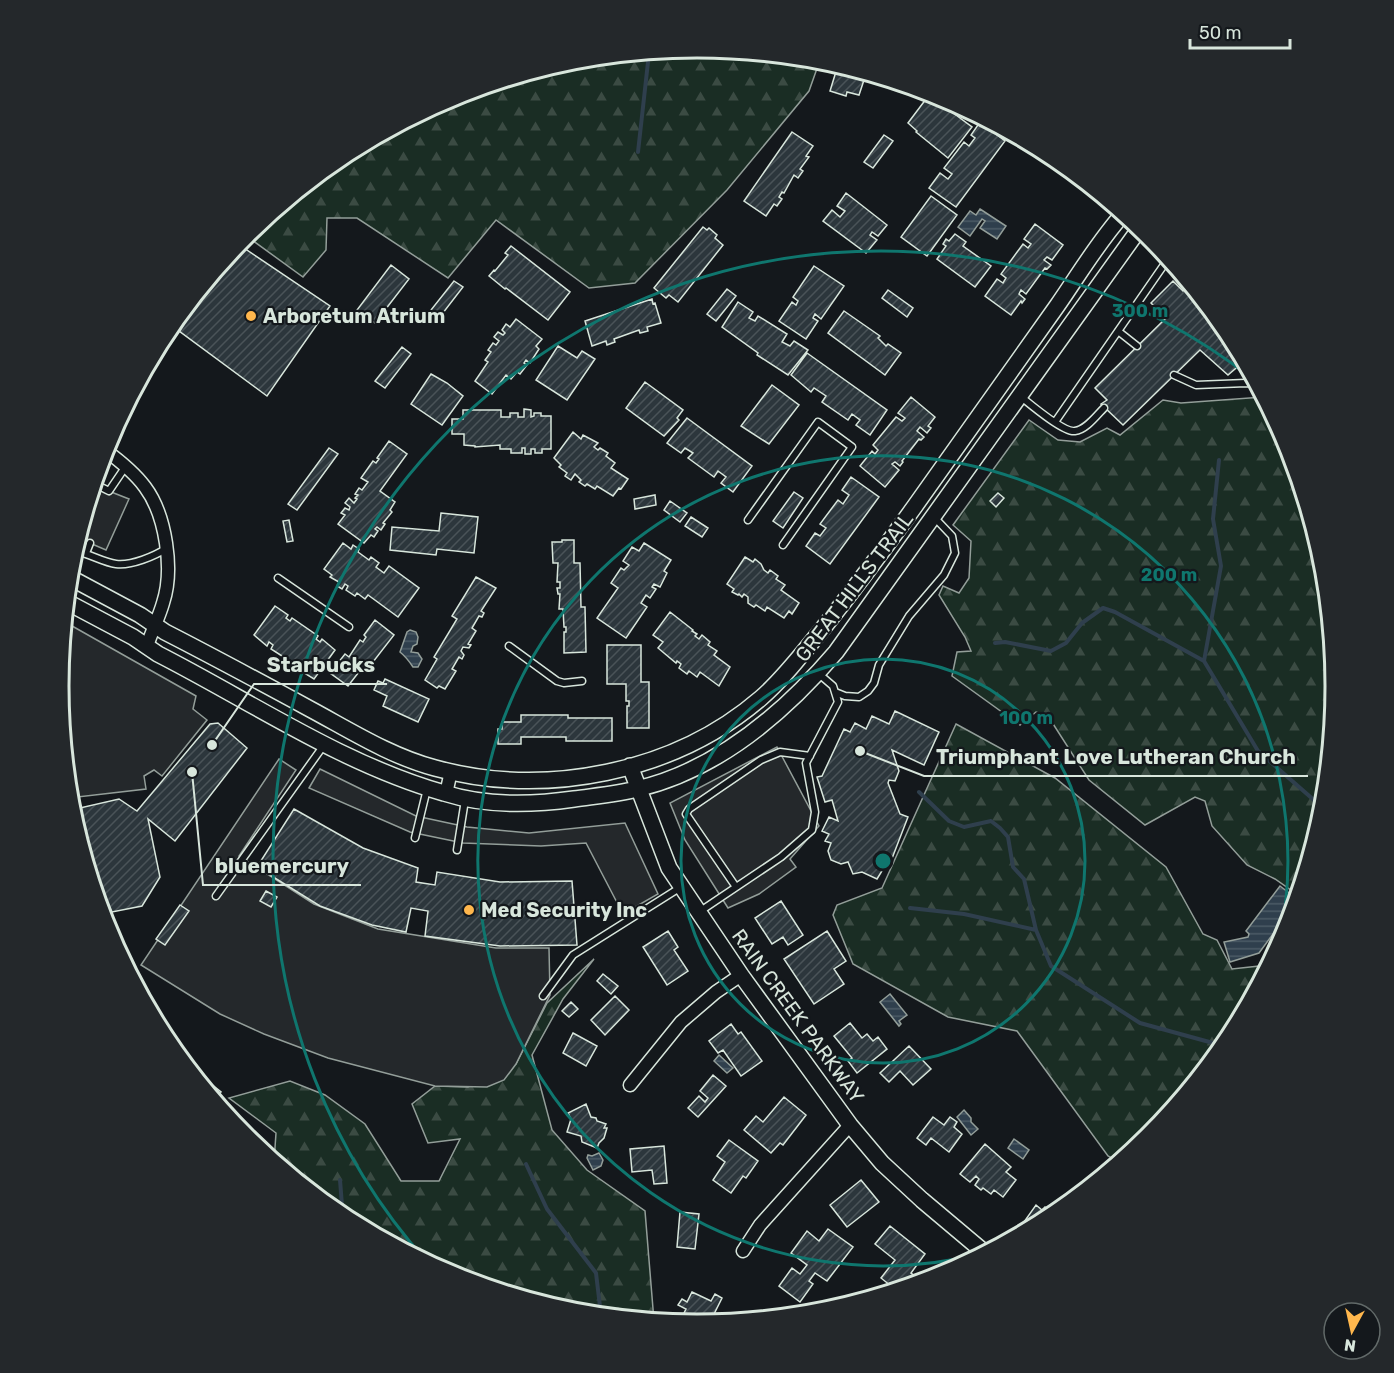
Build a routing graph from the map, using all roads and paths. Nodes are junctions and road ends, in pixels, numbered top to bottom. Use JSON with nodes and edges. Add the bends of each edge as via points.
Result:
{"nodes":[{"id":1,"x":1118,"y":221,"type":"edge"},
{"id":2,"x":1134,"y":236,"type":"edge"},
{"id":3,"x":1163,"y":266,"type":"edge"},
{"id":4,"x":1118,"y":331,"type":"junction"},
{"id":5,"x":1137,"y":346,"type":"dead end"},
{"id":6,"x":1174,"y":375,"type":"dead end"},
{"id":7,"x":1246,"y":382,"type":"edge"},
{"id":8,"x":1019,"y":395,"type":"junction"},
{"id":9,"x":1104,"y":408,"type":"dead end"},
{"id":10,"x":1055,"y":422,"type":"junction"},
{"id":11,"x":113,"y":456,"type":"edge"},
{"id":12,"x":126,"y":466,"type":"junction"},
{"id":13,"x":101,"y":487,"type":"edge"},
{"id":14,"x":933,"y":516,"type":"junction"},
{"id":15,"x":748,"y":520,"type":"dead end"},
{"id":16,"x":90,"y":543,"type":"dead end"},
{"id":17,"x":783,"y":545,"type":"dead end"},
{"id":18,"x":168,"y":547,"type":"junction"},
{"id":19,"x":86,"y":553,"type":"joint"},
{"id":20,"x":278,"y":578,"type":"dead end"},
{"id":21,"x":78,"y":582,"type":"edge"},
{"id":22,"x":74,"y":606,"type":"edge"},
{"id":23,"x":154,"y":625,"type":"junction"},
{"id":24,"x":349,"y":627,"type":"dead end"},
{"id":25,"x":147,"y":646,"type":"junction"},
{"id":26,"x":509,"y":646,"type":"dead end"},
{"id":27,"x":818,"y":674,"type":"junction"},
{"id":28,"x":582,"y":681,"type":"dead end"},
{"id":29,"x":834,"y":692,"type":"junction"},
{"id":30,"x":325,"y":743,"type":"junction"},
{"id":31,"x":810,"y":756,"type":"junction"},
{"id":32,"x":630,"y":766,"type":"junction"},
{"id":33,"x":451,"y":771,"type":"junction"},
{"id":34,"x":427,"y":788,"type":"junction"},
{"id":35,"x":638,"y":789,"type":"junction"},
{"id":36,"x":446,"y":794,"type":"junction"},
{"id":37,"x":465,"y":798,"type":"junction"},
{"id":38,"x":414,"y":838,"type":"dead end"},
{"id":39,"x":457,"y":850,"type":"dead end"},
{"id":40,"x":681,"y":886,"type":"junction"},
{"id":41,"x":736,"y":887,"type":"junction"},
{"id":42,"x":216,"y":896,"type":"dead end"},
{"id":43,"x":699,"y":912,"type":"junction"},
{"id":44,"x":741,"y":975,"type":"junction"},
{"id":45,"x":543,"y":996,"type":"dead end"},
{"id":46,"x":630,"y":1085,"type":"dead end"},
{"id":47,"x":850,"y":1125,"type":"junction"},
{"id":48,"x":979,"y":1248,"type":"edge"},
{"id":49,"x":743,"y":1251,"type":"dead end"}],
"edges":[{"from":1,"to":32,"type":"street","name":"GREAT HILLS TRAIL","via":[[868,573],[790,668],[730,722],[694,742]]},
{"from":2,"to":8,"type":"street","name":"GREAT HILLS TRAIL"},
{"from":3,"to":4,"type":"lane"},
{"from":4,"to":5,"type":"lane"},
{"from":4,"to":10,"type":"lane"},
{"from":6,"to":7,"type":"lane","via":[[1196,386]]},
{"from":8,"to":10,"type":"lane"},
{"from":8,"to":14,"type":"street","name":"GREAT HILLS TRAIL"},
{"from":9,"to":10,"type":"lane","via":[[1076,432]]},
{"from":11,"to":12,"type":"street"},
{"from":12,"to":13,"type":"lane","via":[[109,491]]},
{"from":12,"to":18,"type":"street","via":[[146,489]]},
{"from":14,"to":27,"type":"street","name":"GREAT HILLS TRAIL"},
{"from":14,"to":29,"type":"lane","via":[[952,536],[955,553],[944,575],[909,616],[868,691],[859,697]]},
{"from":15,"to":17,"type":"lane","via":[[819,422],[852,447]]},
{"from":16,"to":19,"type":"lane"},
{"from":18,"to":19,"type":"lane","via":[[160,553],[118,564]]},
{"from":18,"to":23,"type":"street","via":[[164,601]]},
{"from":20,"to":24,"type":"lane"},
{"from":21,"to":23,"type":"street","name":"GREAT HILLS TRAIL"},
{"from":22,"to":25,"type":"street","name":"GREAT HILLS TRAIL"},
{"from":23,"to":25,"type":"street"},
{"from":23,"to":33,"type":"street","name":"GREAT HILLS TRAIL","via":[[381,748]]},
{"from":25,"to":30,"type":"street","name":"GREAT HILLS TRAIL"},
{"from":26,"to":28,"type":"lane","via":[[557,681]]},
{"from":27,"to":29,"type":"lane","via":[[833,686]]},
{"from":27,"to":35,"type":"street","name":"GREAT HILLS TRAIL","via":[[782,710],[722,752],[675,776]]},
{"from":29,"to":31,"type":"lane","via":[[838,702]]},
{"from":30,"to":34,"type":"street","name":"GREAT HILLS TRAIL"},
{"from":30,"to":42,"type":"lane"},
{"from":31,"to":41,"type":"lane","via":[[807,763],[815,812],[812,830]]},
{"from":31,"to":41,"type":"lane","via":[[780,752],[761,760],[689,808],[686,814]]},
{"from":32,"to":33,"type":"street","name":"GREAT HILLS TRAIL","via":[[544,780]]},
{"from":32,"to":35,"type":"street","name":"RAIN CREEK PARKWAY"},
{"from":33,"to":36,"type":"street"},
{"from":34,"to":36,"type":"street","name":"GREAT HILLS TRAIL"},
{"from":34,"to":38,"type":"lane"},
{"from":35,"to":37,"type":"street","name":"GREAT HILLS TRAIL","via":[[528,803]]},
{"from":35,"to":40,"type":"street","name":"RAIN CREEK PARKWAY","via":[[669,868]]},
{"from":36,"to":37,"type":"street","name":"GREAT HILLS TRAIL"},
{"from":37,"to":39,"type":"lane"},
{"from":40,"to":43,"type":"street","name":"RAIN CREEK PARKWAY"},
{"from":40,"to":45,"type":"lane","via":[[573,955]]},
{"from":41,"to":43,"type":"lane"},
{"from":43,"to":44,"type":"street","name":"RAIN CREEK PARKWAY"},
{"from":44,"to":46,"type":"street","via":[[681,1022]]},
{"from":44,"to":47,"type":"street","name":"RAIN CREEK PARKWAY"},
{"from":47,"to":48,"type":"street","name":"RAIN CREEK PARKWAY","via":[[882,1163]]},
{"from":47,"to":49,"type":"street","via":[[760,1225]]}]}
